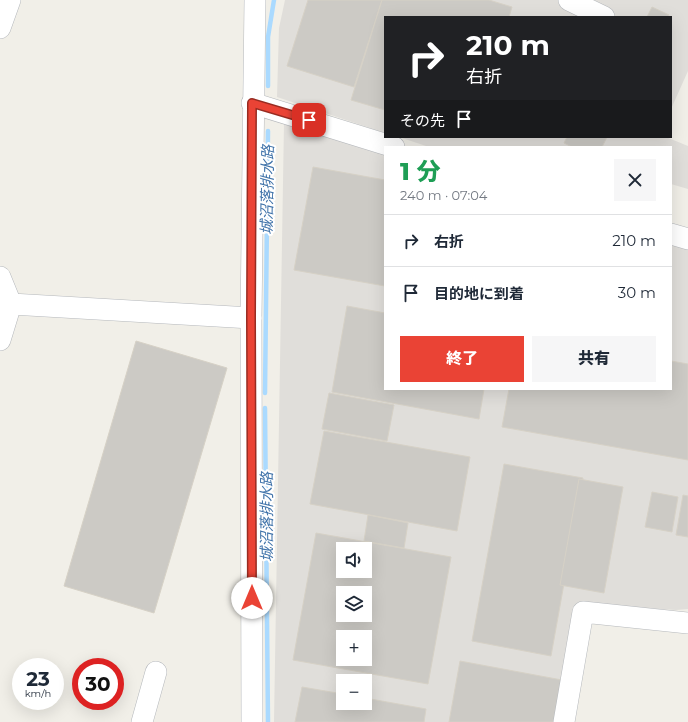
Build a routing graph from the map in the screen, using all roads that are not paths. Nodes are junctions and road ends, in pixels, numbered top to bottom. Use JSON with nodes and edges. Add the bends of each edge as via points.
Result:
{"nodes":[{"id":1,"x":10,"y":0,"type":"edge"},
{"id":2,"x":254,"y":0,"type":"edge"},
{"id":3,"x":569,"y":0,"type":"edge"},
{"id":4,"x":602,"y":16,"type":"edge"},
{"id":5,"x":0,"y":28,"type":"edge"},
{"id":6,"x":252,"y":103,"type":"junction"},
{"id":7,"x":391,"y":146,"type":"edge"},
{"id":8,"x":672,"y":234,"type":"edge"},
{"id":9,"x":688,"y":239,"type":"edge"},
{"id":10,"x":0,"y":277,"type":"edge"},
{"id":11,"x":11,"y":304,"type":"junction"},
{"id":12,"x":251,"y":318,"type":"junction"},
{"id":13,"x":0,"y":340,"type":"edge"},
{"id":14,"x":688,"y":623,"type":"edge"},
{"id":15,"x":156,"y":672,"type":"dead end"},
{"id":16,"x":142,"y":722,"type":"edge"},
{"id":17,"x":252,"y":722,"type":"edge"},
{"id":18,"x":564,"y":722,"type":"edge"}],
"edges":[{"from":1,"to":5,"type":"street"},
{"from":2,"to":6,"type":"street"},
{"from":3,"to":4,"type":"street"},
{"from":6,"to":7,"type":"street"},
{"from":6,"to":12,"type":"street"},
{"from":8,"to":9,"type":"street"},
{"from":10,"to":11,"type":"street"},
{"from":11,"to":12,"type":"street"},
{"from":11,"to":13,"type":"street"},
{"from":12,"to":17,"type":"street"},
{"from":14,"to":18,"type":"street","via":[[583,612]]},
{"from":15,"to":16,"type":"street"}]}
